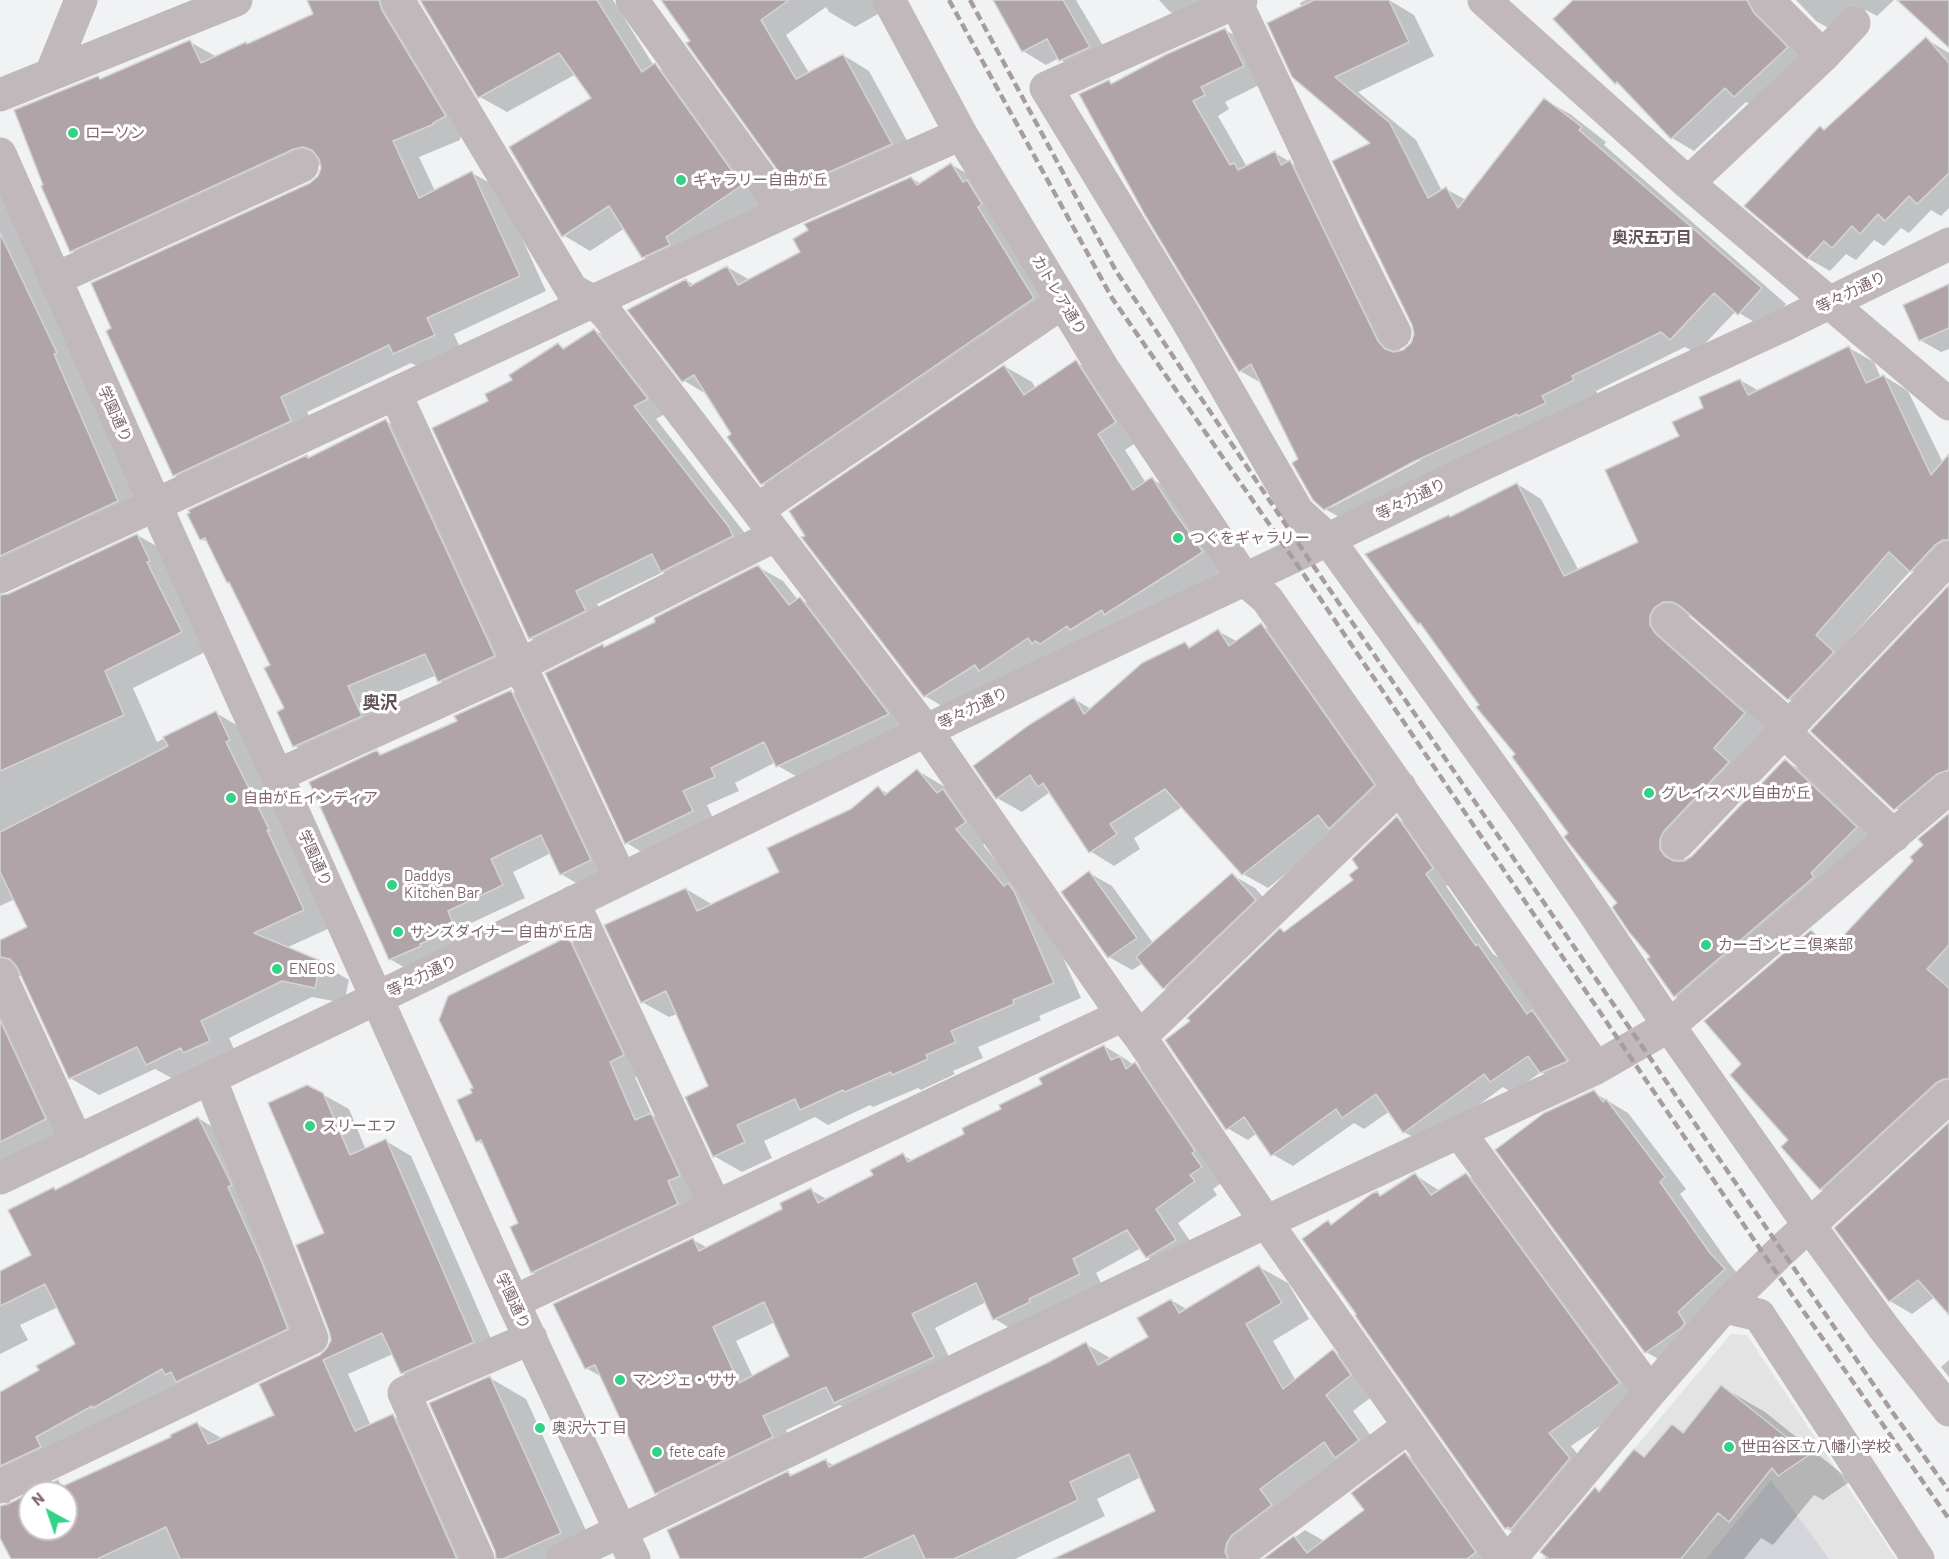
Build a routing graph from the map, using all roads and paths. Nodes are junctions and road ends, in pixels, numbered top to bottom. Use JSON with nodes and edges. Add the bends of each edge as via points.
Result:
{"nodes":[{"id":1,"x":81,"y":0,"type":"edge"},
{"id":2,"x":236,"y":0,"type":"edge"},
{"id":3,"x":398,"y":0,"type":"edge"},
{"id":4,"x":632,"y":0,"type":"edge"},
{"id":5,"x":889,"y":0,"type":"edge"},
{"id":6,"x":1484,"y":0,"type":"edge"},
{"id":7,"x":1767,"y":0,"type":"edge"},
{"id":8,"x":1239,"y":1,"type":"edge"},
{"id":9,"x":1854,"y":23,"type":"dead end"},
{"id":10,"x":1823,"y":56,"type":"junction"},
{"id":11,"x":51,"y":74,"type":"junction"},
{"id":12,"x":0,"y":95,"type":"edge"},
{"id":13,"x":961,"y":134,"type":"junction"},
{"id":14,"x":0,"y":154,"type":"edge"},
{"id":15,"x":302,"y":166,"type":"dead end"},
{"id":16,"x":1688,"y":183,"type":"junction"},
{"id":17,"x":785,"y":212,"type":"junction"},
{"id":18,"x":1949,"y":244,"type":"edge"},
{"id":19,"x":55,"y":279,"type":"junction"},
{"id":20,"x":592,"y":301,"type":"junction"},
{"id":21,"x":1063,"y":302,"type":"junction"},
{"id":22,"x":1829,"y":302,"type":"junction"},
{"id":23,"x":1395,"y":333,"type":"dead end"},
{"id":24,"x":395,"y":393,"type":"junction"},
{"id":25,"x":1949,"y":404,"type":"edge"},
{"id":26,"x":155,"y":504,"type":"junction"},
{"id":27,"x":767,"y":523,"type":"junction"},
{"id":28,"x":1329,"y":539,"type":"junction"},
{"id":29,"x":1949,"y":558,"type":"edge"},
{"id":30,"x":0,"y":577,"type":"edge"},
{"id":31,"x":1245,"y":580,"type":"junction"},
{"id":32,"x":1668,"y":620,"type":"dead end"},
{"id":33,"x":520,"y":665,"type":"junction"},
{"id":34,"x":1786,"y":729,"type":"junction"},
{"id":35,"x":926,"y":731,"type":"junction"},
{"id":36,"x":278,"y":775,"type":"junction"},
{"id":37,"x":1400,"y":787,"type":"junction"},
{"id":38,"x":1949,"y":788,"type":"edge"},
{"id":39,"x":1894,"y":836,"type":"junction"},
{"id":40,"x":1678,"y":843,"type":"dead end"},
{"id":41,"x":621,"y":879,"type":"junction"},
{"id":42,"x":573,"y":902,"type":"junction"},
{"id":43,"x":0,"y":975,"type":"edge"},
{"id":44,"x":377,"y":998,"type":"junction"},
{"id":45,"x":1132,"y":1026,"type":"junction"},
{"id":46,"x":1669,"y":1026,"type":"junction"},
{"id":47,"x":1596,"y":1068,"type":"junction"},
{"id":48,"x":210,"y":1078,"type":"junction"},
{"id":49,"x":1949,"y":1097,"type":"edge"},
{"id":50,"x":1459,"y":1132,"type":"junction"},
{"id":51,"x":77,"y":1142,"type":"junction"},
{"id":52,"x":0,"y":1178,"type":"edge"},
{"id":53,"x":715,"y":1206,"type":"junction"},
{"id":54,"x":1266,"y":1222,"type":"junction"},
{"id":55,"x":1809,"y":1225,"type":"junction"},
{"id":56,"x":513,"y":1302,"type":"junction"},
{"id":57,"x":1724,"y":1307,"type":"junction"},
{"id":58,"x":531,"y":1338,"type":"junction"},
{"id":59,"x":1650,"y":1392,"type":"junction"},
{"id":60,"x":1948,"y":1408,"type":"edge"},
{"id":61,"x":1409,"y":1426,"type":"junction"},
{"id":62,"x":0,"y":1487,"type":"edge"},
{"id":63,"x":628,"y":1545,"type":"edge"},
{"id":64,"x":1244,"y":1550,"type":"dead end"},
{"id":65,"x":478,"y":1559,"type":"edge"},
{"id":66,"x":562,"y":1559,"type":"edge"},
{"id":67,"x":1503,"y":1559,"type":"edge"},
{"id":68,"x":1510,"y":1559,"type":"edge"},
{"id":69,"x":1918,"y":1559,"type":"edge"}],
"edges":[{"from":1,"to":11,"type":"street"},
{"from":2,"to":11,"type":"street"},
{"from":3,"to":20,"type":"street","via":[[572,290]]},
{"from":4,"to":17,"type":"street"},
{"from":5,"to":13,"type":"street","name":"カトレア通り"},
{"from":6,"to":16,"type":"street"},
{"from":7,"to":10,"type":"street"},
{"from":8,"to":23,"type":"street"},
{"from":8,"to":28,"type":"street","via":[[1046,88],[1298,512]]},
{"from":9,"to":10,"type":"street"},
{"from":10,"to":16,"type":"street"},
{"from":11,"to":12,"type":"street"},
{"from":13,"to":17,"type":"street"},
{"from":13,"to":21,"type":"street","name":"カトレア通り"},
{"from":14,"to":19,"type":"street","name":"学園通り"},
{"from":15,"to":19,"type":"street"},
{"from":16,"to":22,"type":"street"},
{"from":17,"to":20,"type":"street"},
{"from":18,"to":22,"type":"street","name":"等々力通り"},
{"from":19,"to":26,"type":"street","name":"学園通り"},
{"from":20,"to":24,"type":"street"},
{"from":20,"to":27,"type":"street","via":[[606,313]]},
{"from":21,"to":27,"type":"street"},
{"from":21,"to":31,"type":"street","name":"カトレア通り"},
{"from":22,"to":25,"type":"street"},
{"from":22,"to":28,"type":"street","name":"等々力通り"},
{"from":24,"to":26,"type":"street"},
{"from":24,"to":33,"type":"street"},
{"from":26,"to":30,"type":"street"},
{"from":26,"to":36,"type":"street","name":"学園通り"},
{"from":27,"to":33,"type":"street"},
{"from":27,"to":35,"type":"street"},
{"from":28,"to":31,"type":"street","name":"等々力通り"},
{"from":28,"to":46,"type":"street","via":[[1534,826]]},
{"from":29,"to":34,"type":"street"},
{"from":31,"to":35,"type":"street","name":"等々力通り"},
{"from":31,"to":37,"type":"street","name":"カトレア通り","via":[[1267,599]]},
{"from":32,"to":34,"type":"street"},
{"from":33,"to":36,"type":"street"},
{"from":33,"to":41,"type":"street"},
{"from":34,"to":39,"type":"street"},
{"from":34,"to":40,"type":"street"},
{"from":35,"to":41,"type":"street","name":"等々力通り"},
{"from":35,"to":45,"type":"street"},
{"from":36,"to":44,"type":"street","name":"学園通り"},
{"from":37,"to":45,"type":"street"},
{"from":37,"to":47,"type":"street","name":"カトレア通り"},
{"from":38,"to":39,"type":"street"},
{"from":39,"to":46,"type":"street"},
{"from":41,"to":42,"type":"street","name":"等々力通り"},
{"from":42,"to":44,"type":"street","name":"等々力通り"},
{"from":42,"to":53,"type":"street"},
{"from":43,"to":51,"type":"street"},
{"from":44,"to":48,"type":"street","name":"等々力通り"},
{"from":44,"to":56,"type":"street","name":"学園通り"},
{"from":45,"to":53,"type":"street"},
{"from":45,"to":54,"type":"street"},
{"from":46,"to":47,"type":"street"},
{"from":46,"to":55,"type":"street"},
{"from":47,"to":50,"type":"street"},
{"from":48,"to":51,"type":"street","name":"等々力通り"},
{"from":48,"to":62,"type":"street","via":[[312,1338]]},
{"from":49,"to":55,"type":"street"},
{"from":50,"to":54,"type":"street"},
{"from":50,"to":59,"type":"street"},
{"from":51,"to":52,"type":"street","name":"等々力通り"},
{"from":53,"to":56,"type":"street"},
{"from":54,"to":61,"type":"street"},
{"from":54,"to":63,"type":"street"},
{"from":55,"to":57,"type":"street"},
{"from":55,"to":60,"type":"street"},
{"from":56,"to":58,"type":"street","name":"学園通り"},
{"from":57,"to":59,"type":"street"},
{"from":57,"to":69,"type":"street","via":[[1759,1315]]},
{"from":58,"to":63,"type":"street","name":"学園通り"},
{"from":58,"to":65,"type":"street","via":[[404,1393]]},
{"from":59,"to":68,"type":"street"},
{"from":61,"to":64,"type":"street"},
{"from":61,"to":67,"type":"street"},
{"from":63,"to":66,"type":"street"}]}
